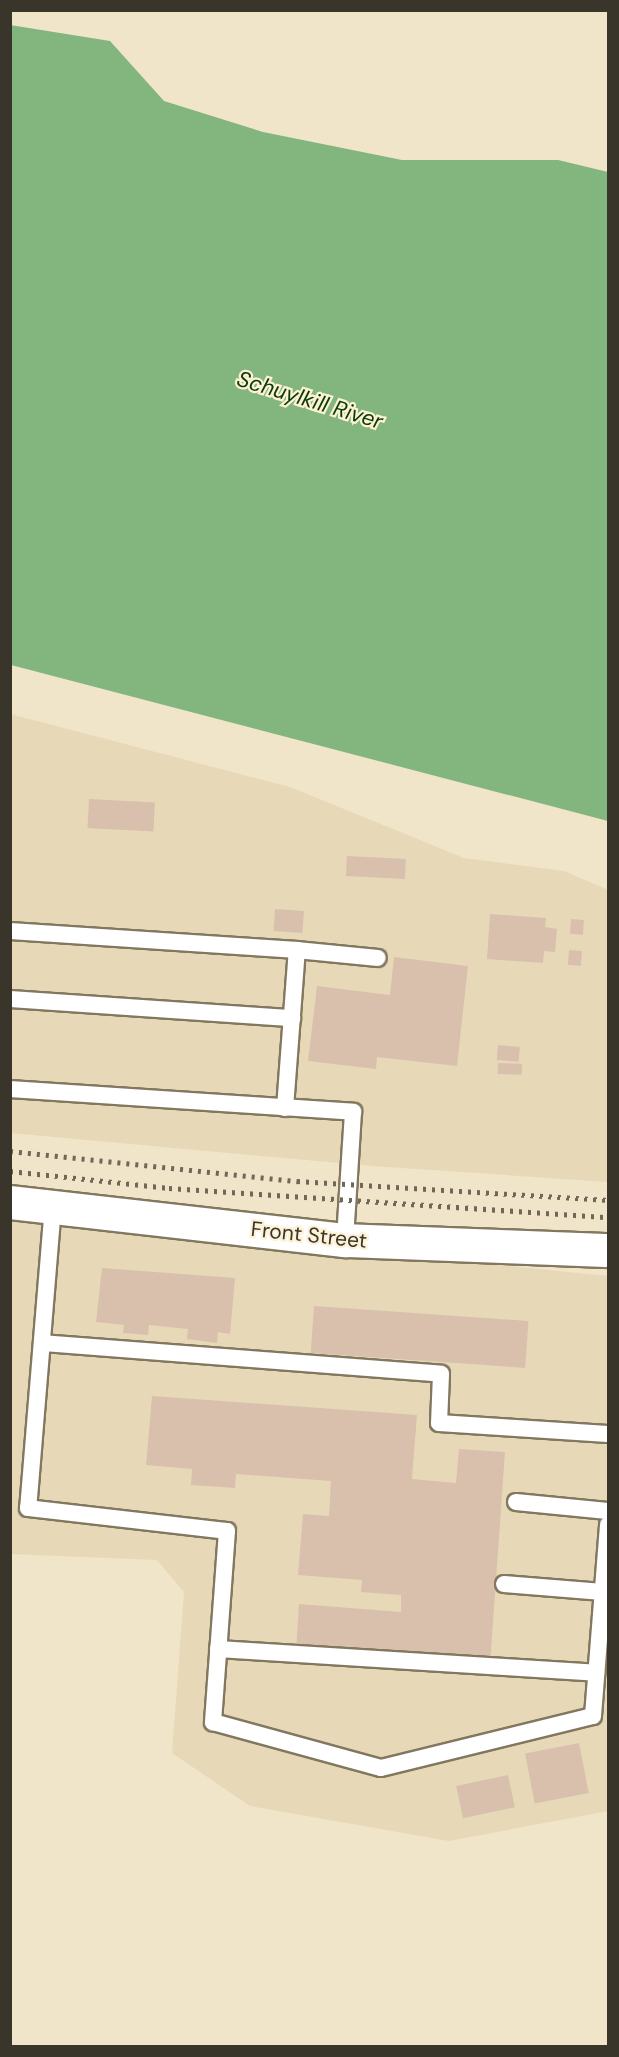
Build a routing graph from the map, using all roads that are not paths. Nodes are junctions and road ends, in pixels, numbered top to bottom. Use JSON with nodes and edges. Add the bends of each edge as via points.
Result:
{"nodes":[{"id":1,"x":10,"y":931,"type":"edge"},
{"id":2,"x":297,"y":950,"type":"junction"},
{"id":3,"x":378,"y":958,"type":"dead end"},
{"id":4,"x":10,"y":999,"type":"edge"},
{"id":5,"x":292,"y":1017,"type":"junction"},
{"id":6,"x":10,"y":1089,"type":"edge"},
{"id":7,"x":285,"y":1108,"type":"junction"},
{"id":8,"x":10,"y":1202,"type":"edge"},
{"id":9,"x":53,"y":1206,"type":"junction"},
{"id":10,"x":345,"y":1240,"type":"junction"},
{"id":11,"x":609,"y":1251,"type":"edge"},
{"id":12,"x":42,"y":1343,"type":"junction"},
{"id":13,"x":609,"y":1434,"type":"edge"},
{"id":14,"x":516,"y":1502,"type":"dead end"},
{"id":15,"x":609,"y":1511,"type":"edge"},
{"id":16,"x":609,"y":1525,"type":"edge"},
{"id":17,"x":504,"y":1584,"type":"dead end"},
{"id":18,"x":603,"y":1592,"type":"junction"},
{"id":19,"x":218,"y":1649,"type":"junction"},
{"id":20,"x":596,"y":1673,"type":"junction"}],
"edges":[{"from":1,"to":2,"type":"lane"},
{"from":2,"to":3,"type":"lane"},
{"from":2,"to":5,"type":"lane"},
{"from":4,"to":5,"type":"lane"},
{"from":5,"to":7,"type":"lane"},
{"from":6,"to":7,"type":"lane"},
{"from":7,"to":10,"type":"lane","via":[[353,1112]]},
{"from":8,"to":9,"type":"main road","name":"Front Street"},
{"from":9,"to":10,"type":"main road","name":"Front Street"},
{"from":9,"to":12,"type":"lane"},
{"from":10,"to":11,"type":"main road","name":"Front Street"},
{"from":12,"to":13,"type":"lane","via":[[441,1374],[439,1423]]},
{"from":12,"to":19,"type":"lane","via":[[28,1508],[227,1531]]},
{"from":14,"to":15,"type":"lane"},
{"from":16,"to":18,"type":"lane"},
{"from":17,"to":18,"type":"lane"},
{"from":18,"to":20,"type":"lane"},
{"from":19,"to":20,"type":"lane"},
{"from":19,"to":20,"type":"lane","via":[[213,1722],[381,1768],[593,1716]]}]}
